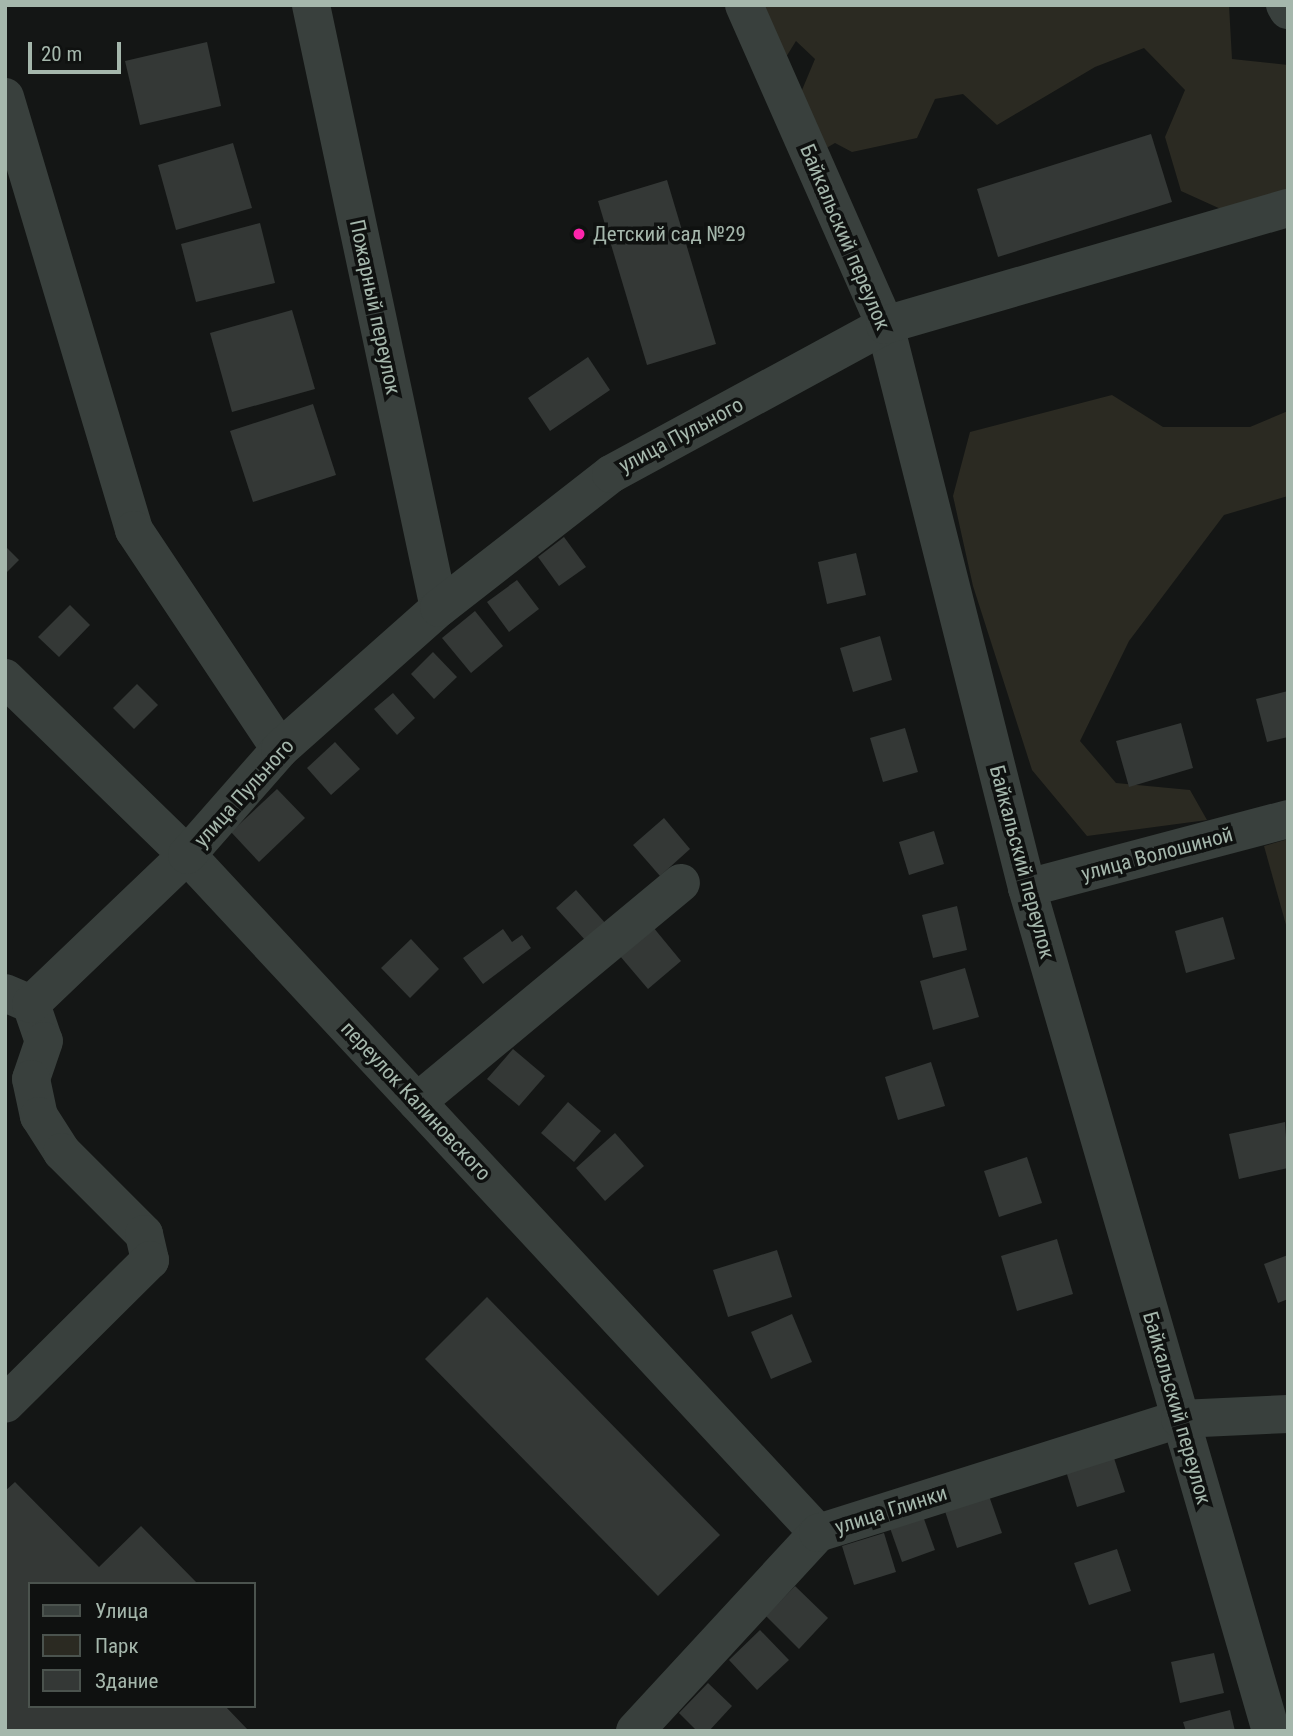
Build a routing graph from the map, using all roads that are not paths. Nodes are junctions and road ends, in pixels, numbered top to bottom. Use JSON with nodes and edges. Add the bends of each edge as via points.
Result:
{"nodes":[{"id":1,"x":311,"y":5,"type":"edge"},
{"id":2,"x":744,"y":5,"type":"edge"},
{"id":3,"x":1285,"y":5,"type":"edge"},
{"id":4,"x":1288,"y":10,"type":"edge"},
{"id":5,"x":5,"y":97,"type":"edge"},
{"id":6,"x":1288,"y":208,"type":"edge"},
{"id":7,"x":885,"y":325,"type":"junction"},
{"id":8,"x":439,"y":608,"type":"junction"},
{"id":9,"x":5,"y":678,"type":"edge"},
{"id":10,"x":280,"y":749,"type":"junction"},
{"id":11,"x":1288,"y":819,"type":"edge"},
{"id":12,"x":187,"y":855,"type":"junction"},
{"id":13,"x":681,"y":883,"type":"dead end"},
{"id":14,"x":1027,"y":888,"type":"junction"},
{"id":15,"x":18,"y":998,"type":"edge"},
{"id":16,"x":417,"y":1102,"type":"junction"},
{"id":17,"x":5,"y":1404,"type":"edge"},
{"id":18,"x":1288,"y":1414,"type":"edge"},
{"id":19,"x":1180,"y":1419,"type":"junction"},
{"id":20,"x":818,"y":1534,"type":"junction"},
{"id":21,"x":635,"y":1731,"type":"edge"},
{"id":22,"x":1271,"y":1731,"type":"edge"}],
"edges":[{"from":1,"to":8,"type":"street","name":"Пожарный переулок"},
{"from":2,"to":7,"type":"street","name":"Байкальский переулок"},
{"from":3,"to":4,"type":"street"},
{"from":5,"to":10,"type":"street","via":[[134,530]]},
{"from":6,"to":7,"type":"street","name":"улица Пульного"},
{"from":7,"to":8,"type":"street","name":"улица Пульного","via":[[611,474]]},
{"from":7,"to":14,"type":"street","name":"Байкальский переулок"},
{"from":8,"to":10,"type":"street","name":"улица Пульного"},
{"from":9,"to":12,"type":"street","name":"переулок Калиновского"},
{"from":10,"to":12,"type":"street","name":"улица Пульного"},
{"from":11,"to":14,"type":"street","name":"улица Волошиной"},
{"from":12,"to":15,"type":"street","name":"улица Пульного"},
{"from":12,"to":16,"type":"street","name":"переулок Калиновского"},
{"from":13,"to":16,"type":"street"},
{"from":14,"to":19,"type":"street","name":"Байкальский переулок"},
{"from":15,"to":17,"type":"street","via":[[44,1041],[31,1079],[39,1116],[62,1152],[144,1234],[150,1261]]},
{"from":16,"to":20,"type":"street","name":"переулок Калиновского"},
{"from":18,"to":19,"type":"street","name":"улица Глинки"},
{"from":19,"to":20,"type":"street","name":"улица Глинки"},
{"from":19,"to":22,"type":"street","name":"Байкальский переулок"},
{"from":20,"to":21,"type":"street","name":"улица Глинки"}]}
